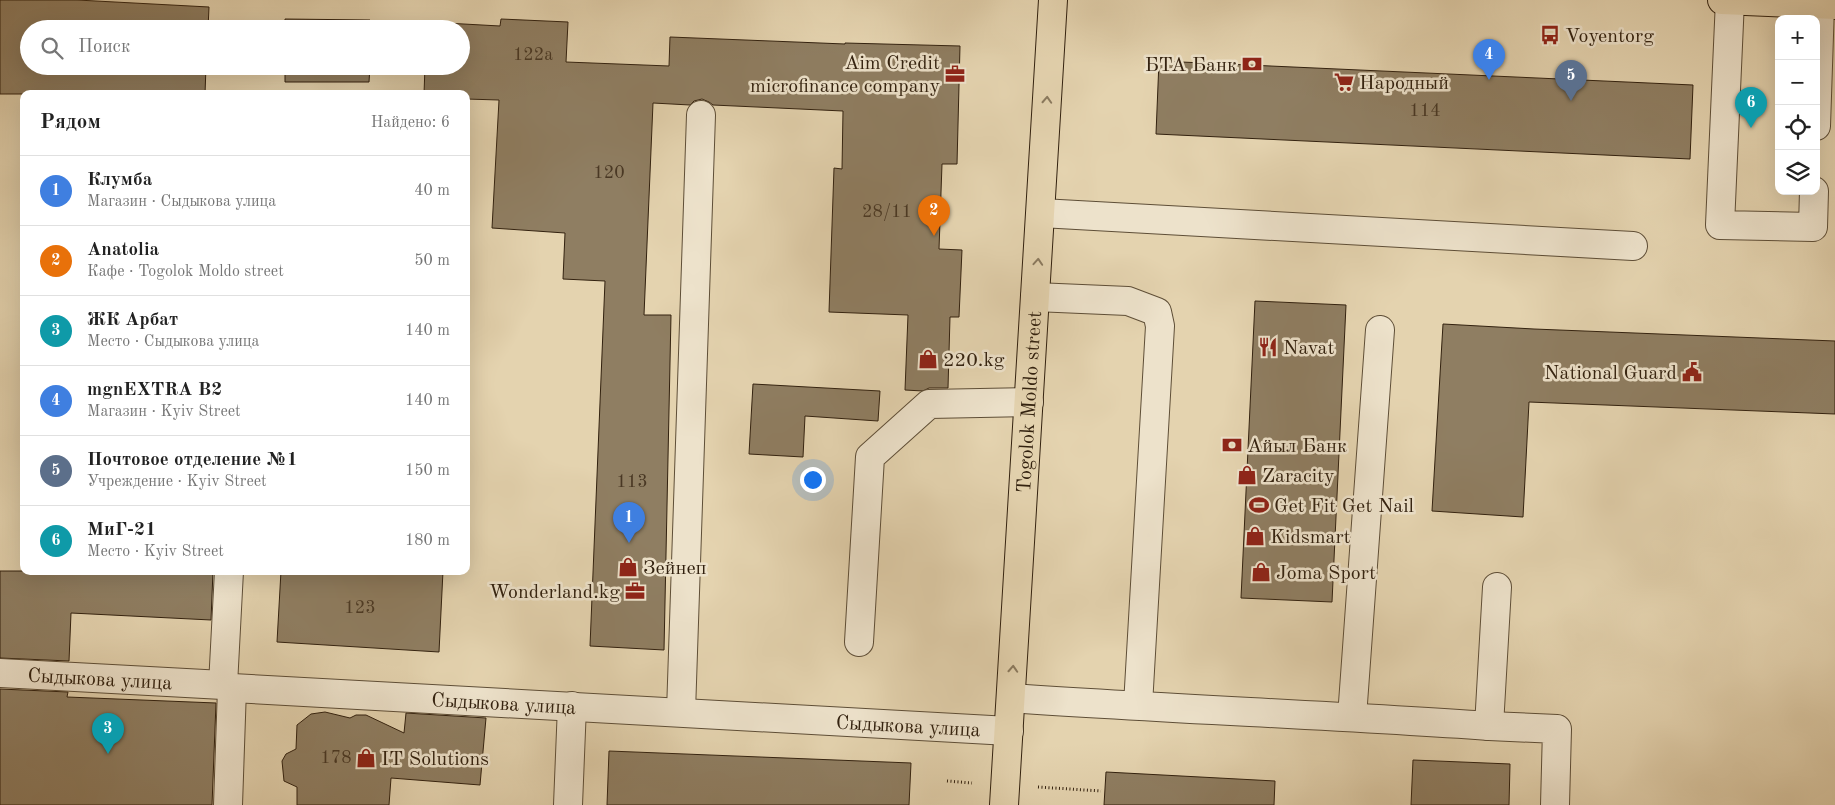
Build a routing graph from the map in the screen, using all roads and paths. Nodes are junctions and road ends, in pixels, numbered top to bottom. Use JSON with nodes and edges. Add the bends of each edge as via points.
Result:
{"nodes":[{"id":1,"x":1053,"y":0,"type":"edge"},
{"id":2,"x":1722,"y":0,"type":"edge"},
{"id":3,"x":1730,"y":0,"type":"edge"},
{"id":4,"x":1828,"y":5,"type":"edge"},
{"id":5,"x":1818,"y":105,"type":"edge"},
{"id":6,"x":702,"y":115,"type":"dead end"},
{"id":7,"x":1814,"y":195,"type":"edge"},
{"id":8,"x":1041,"y":213,"type":"junction"},
{"id":9,"x":1633,"y":246,"type":"dead end"},
{"id":10,"x":1035,"y":297,"type":"junction"},
{"id":11,"x":1380,"y":330,"type":"dead end"},
{"id":12,"x":1029,"y":402,"type":"junction"},
{"id":13,"x":229,"y":575,"type":"edge"},
{"id":14,"x":1497,"y":588,"type":"dead end"},
{"id":15,"x":859,"y":642,"type":"dead end"},
{"id":16,"x":0,"y":673,"type":"edge"},
{"id":17,"x":228,"y":686,"type":"junction"},
{"id":18,"x":1012,"y":698,"type":"junction"},
{"id":19,"x":1138,"y":705,"type":"junction"},
{"id":20,"x":572,"y":706,"type":"junction"},
{"id":21,"x":681,"y":712,"type":"junction"},
{"id":22,"x":1352,"y":717,"type":"junction"},
{"id":23,"x":1489,"y":726,"type":"junction"},
{"id":24,"x":1009,"y":731,"type":"junction"},
{"id":25,"x":228,"y":805,"type":"edge"},
{"id":26,"x":568,"y":805,"type":"edge"},
{"id":27,"x":1004,"y":805,"type":"edge"},
{"id":28,"x":1555,"y":805,"type":"edge"}],
"edges":[{"from":8,"to":1,"type":"main road","name":"Togolok Moldo street","one_way":true},
{"from":2,"to":3,"type":"main road"},
{"from":3,"to":4,"type":"main road"},
{"from":3,"to":7,"type":"street","via":[[1720,225],[1813,227]]},
{"from":4,"to":5,"type":"street"},
{"from":6,"to":21,"type":"street"},
{"from":8,"to":9,"type":"street"},
{"from":10,"to":8,"type":"main road","name":"Togolok Moldo street","one_way":true},
{"from":10,"to":12,"type":"main road","name":"Togolok Moldo street"},
{"from":10,"to":19,"type":"street","via":[[1128,301],[1158,312],[1160,326]]},
{"from":11,"to":22,"type":"street"},
{"from":12,"to":15,"type":"street","via":[[929,404],[870,457]]},
{"from":18,"to":12,"type":"main road","name":"Togolok Moldo street","one_way":true},
{"from":13,"to":17,"type":"street"},
{"from":14,"to":23,"type":"street"},
{"from":16,"to":17,"type":"street","name":"Сыдыкова улица"},
{"from":17,"to":20,"type":"street","name":"Сыдыкова улица"},
{"from":17,"to":25,"type":"street"},
{"from":18,"to":19,"type":"street"},
{"from":18,"to":24,"type":"main road","name":"Togolok Moldo street"},
{"from":19,"to":22,"type":"street"},
{"from":20,"to":21,"type":"street","name":"Сыдыкова улица"},
{"from":20,"to":26,"type":"street"},
{"from":21,"to":24,"type":"street","name":"Сыдыкова улица"},
{"from":22,"to":23,"type":"street"},
{"from":23,"to":28,"type":"street","via":[[1557,729]]},
{"from":24,"to":27,"type":"main road","name":"Togolok Moldo street"}]}
